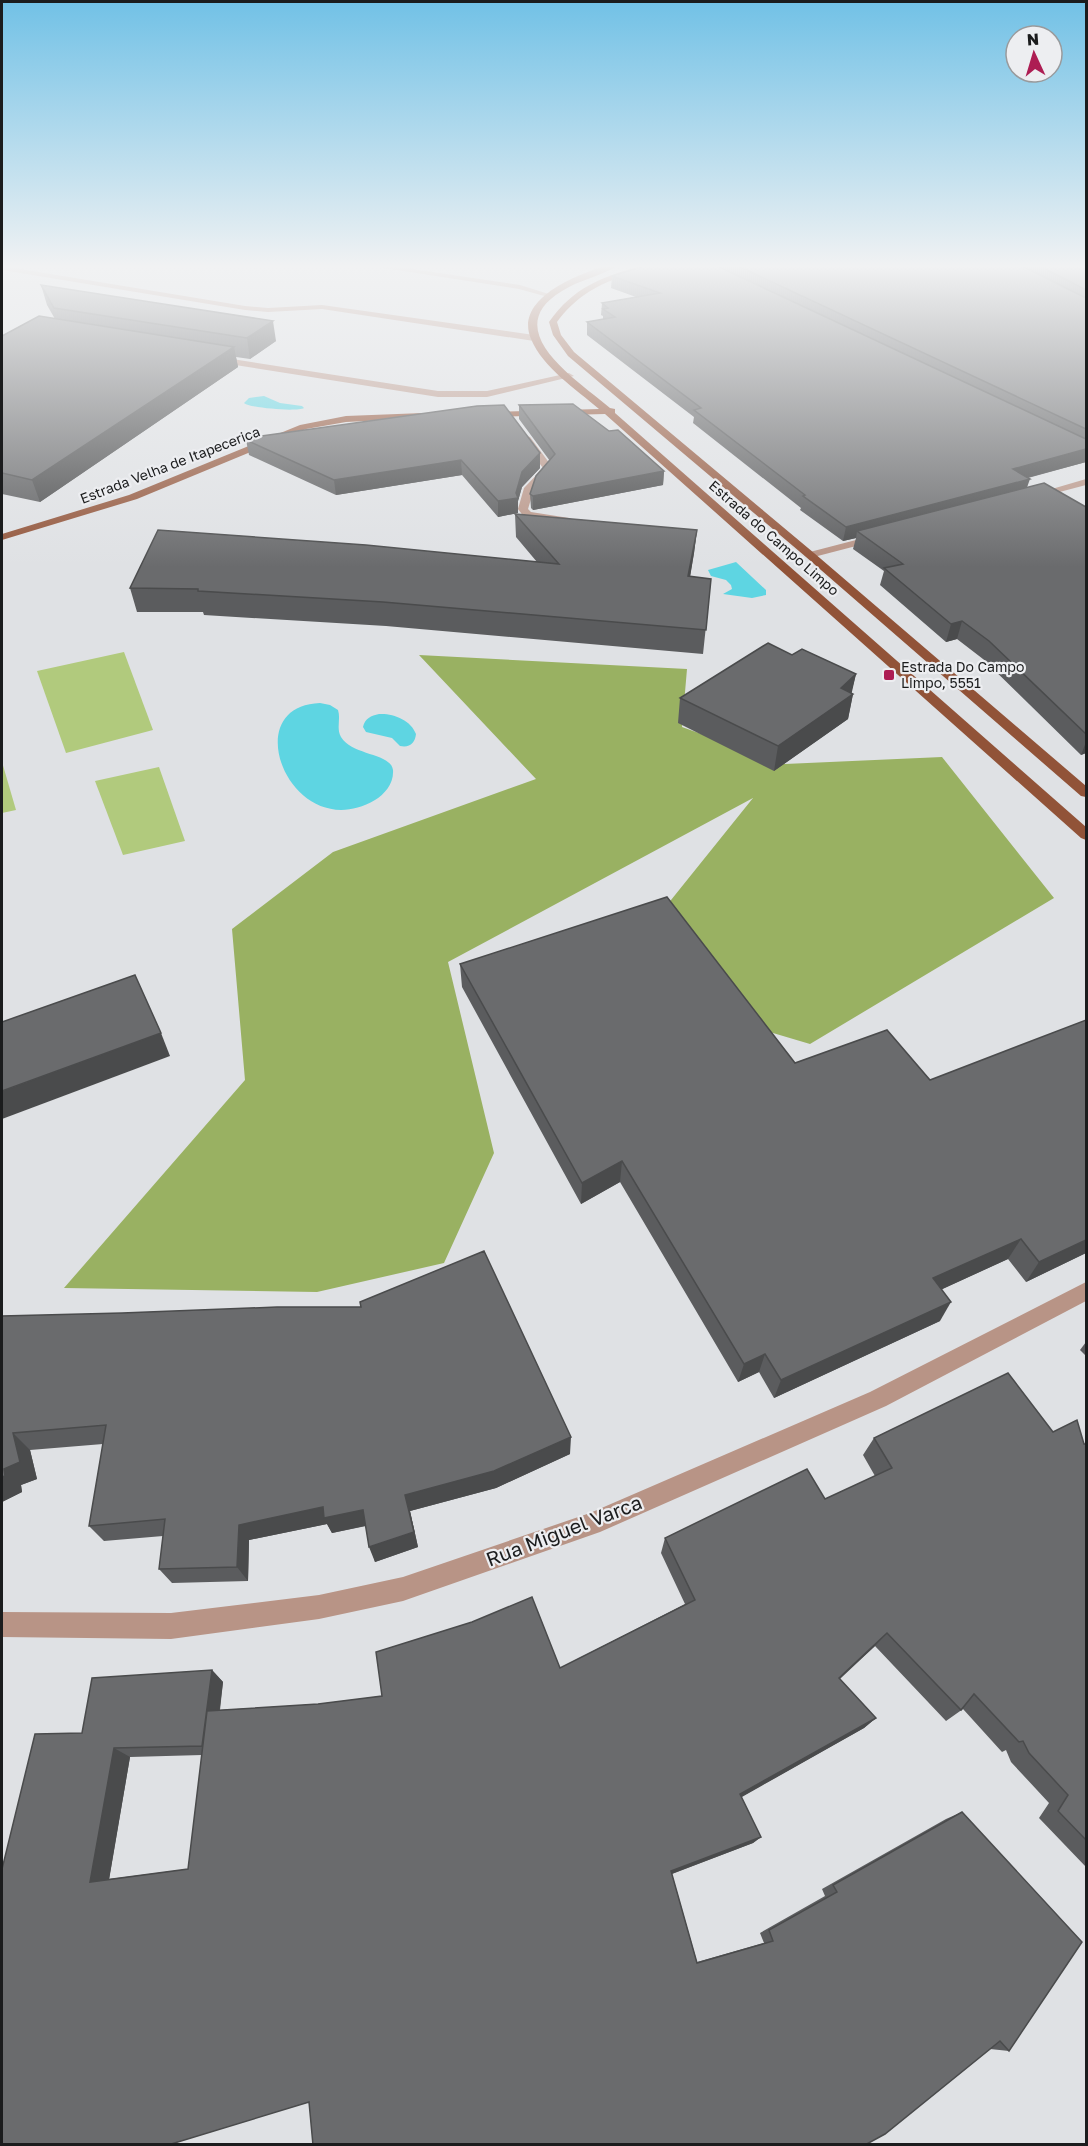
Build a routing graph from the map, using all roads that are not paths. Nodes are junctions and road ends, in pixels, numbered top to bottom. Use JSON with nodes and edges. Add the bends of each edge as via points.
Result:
{"nodes":[{"id":1,"x":258,"y":366,"type":"edge"},
{"id":2,"x":560,"y":366,"type":"edge"},
{"id":3,"x":585,"y":366,"type":"edge"},
{"id":4,"x":569,"y":376,"type":"junction"},
{"id":5,"x":637,"y":410,"type":"junction"},
{"id":6,"x":607,"y":411,"type":"junction"},
{"id":7,"x":508,"y":414,"type":"junction"},
{"id":8,"x":475,"y":415,"type":"edge"},
{"id":9,"x":431,"y":416,"type":"edge"},
{"id":10,"x":1086,"y":482,"type":"edge"},
{"id":11,"x":1017,"y":500,"type":"edge"},
{"id":12,"x":572,"y":521,"type":"edge"},
{"id":13,"x":890,"y":534,"type":"edge"},
{"id":14,"x":2,"y":537,"type":"edge"},
{"id":15,"x":810,"y":555,"type":"junction"},
{"id":16,"x":1086,"y":793,"type":"edge"},
{"id":17,"x":1086,"y":835,"type":"edge"},
{"id":18,"x":1086,"y":1291,"type":"edge"},
{"id":19,"x":2,"y":1625,"type":"edge"}],
"edges":[{"from":1,"to":4,"type":"street","via":[[438,394],[487,394]]},
{"from":2,"to":4,"type":"main road","name":"Estrada do Campo Limpo"},
{"from":3,"to":5,"type":"main road","name":"Estrada do Campo Limpo"},
{"from":4,"to":6,"type":"main road","name":"Estrada do Campo Limpo"},
{"from":5,"to":6,"type":"main road"},
{"from":5,"to":15,"type":"main road","name":"Estrada do Campo Limpo"},
{"from":6,"to":7,"type":"main road"},
{"from":6,"to":17,"type":"main road","name":"Estrada do Campo Limpo"},
{"from":7,"to":8,"type":"main road"},
{"from":7,"to":12,"type":"street","via":[[548,468],[529,488],[523,509],[528,515]]},
{"from":9,"to":14,"type":"main road","name":"Estrada Velha de Itapecerica","via":[[346,419],[303,427],[132,498]]},
{"from":10,"to":11,"type":"street"},
{"from":13,"to":15,"type":"street"},
{"from":15,"to":16,"type":"main road","name":"Estrada do Campo Limpo"},
{"from":18,"to":19,"type":"street","name":"Rua Miguel Varca","via":[[868,1404],[592,1524],[404,1589],[319,1607],[171,1626]]}]}
